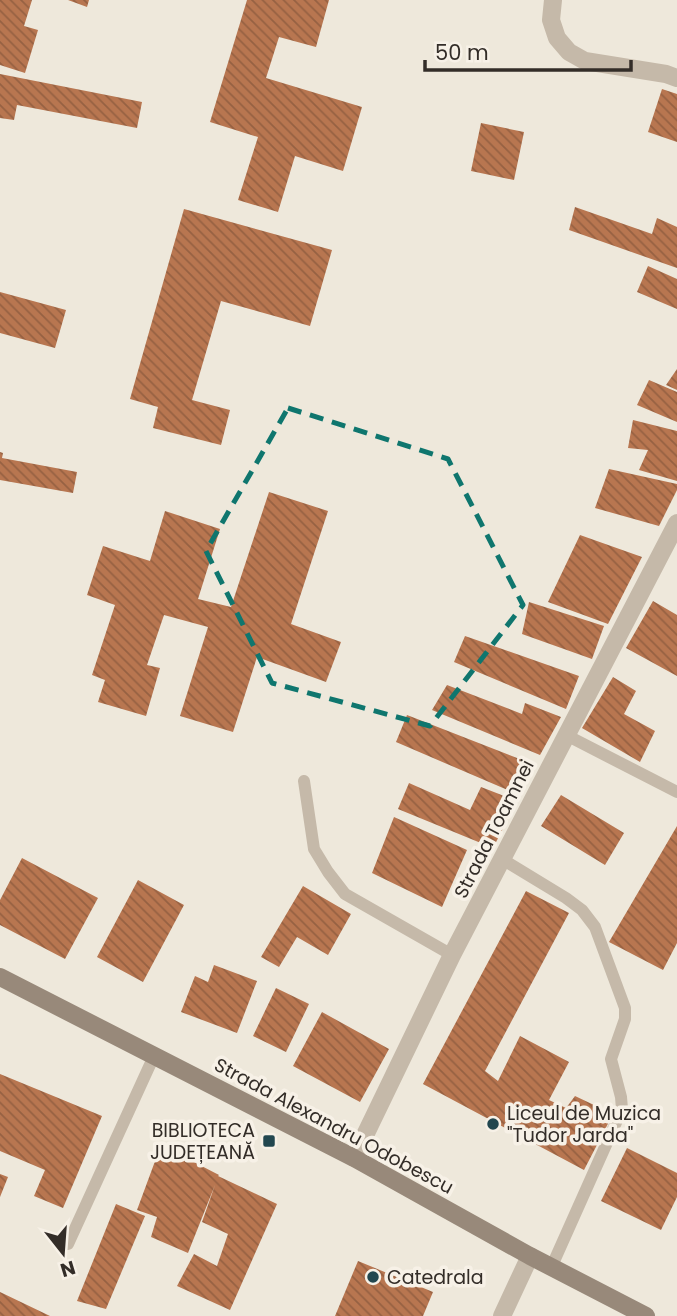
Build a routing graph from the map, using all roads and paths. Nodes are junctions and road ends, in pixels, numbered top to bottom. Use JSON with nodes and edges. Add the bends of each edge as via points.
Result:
{"nodes":[{"id":1,"x":553,"y":0,"type":"edge"},
{"id":2,"x":677,"y":78,"type":"edge"},
{"id":3,"x":677,"y":523,"type":"edge"},
{"id":4,"x":566,"y":735,"type":"junction"},
{"id":5,"x":304,"y":781,"type":"dead end"},
{"id":6,"x":677,"y":792,"type":"edge"},
{"id":7,"x":502,"y":859,"type":"junction"},
{"id":8,"x":452,"y":955,"type":"junction"},
{"id":9,"x":0,"y":977,"type":"edge"},
{"id":10,"x":154,"y":1056,"type":"junction"},
{"id":11,"x":354,"y":1158,"type":"junction"},
{"id":12,"x":68,"y":1244,"type":"dead end"},
{"id":13,"x":530,"y":1256,"type":"junction"},
{"id":14,"x":551,"y":1268,"type":"junction"},
{"id":15,"x":502,"y":1316,"type":"edge"},
{"id":16,"x":646,"y":1316,"type":"edge"}],
"edges":[{"from":1,"to":2,"type":"street","via":[[551,20],[557,38],[569,52],[585,61]]},
{"from":3,"to":4,"type":"street","name":"Strada Toamnei"},
{"from":4,"to":6,"type":"lane"},
{"from":4,"to":7,"type":"street","name":"Strada Toamnei"},
{"from":5,"to":8,"type":"lane","via":[[314,849],[345,894]]},
{"from":7,"to":8,"type":"street","name":"Strada Toamnei"},
{"from":7,"to":14,"type":"lane","via":[[582,910],[595,927],[625,1009],[611,1059],[622,1109]]},
{"from":8,"to":11,"type":"street","name":"Strada Toamnei"},
{"from":9,"to":10,"type":"main road","name":"Strada Alexandru Odobescu"},
{"from":10,"to":11,"type":"main road","name":"Strada Alexandru Odobescu"},
{"from":10,"to":12,"type":"lane"},
{"from":11,"to":13,"type":"main road","name":"Strada Alexandru Odobescu"},
{"from":13,"to":14,"type":"main road","name":"Strada Alexandru Odobescu"},
{"from":13,"to":15,"type":"street"},
{"from":14,"to":16,"type":"main road","name":"Strada Alexandru Odobescu"}]}
